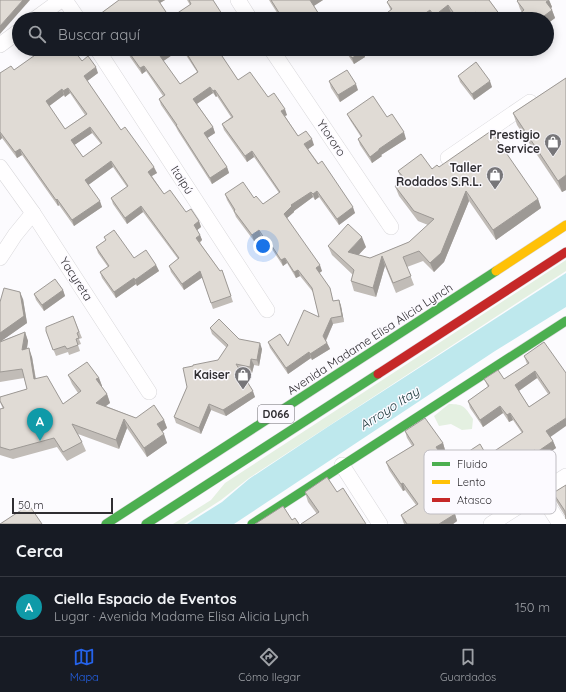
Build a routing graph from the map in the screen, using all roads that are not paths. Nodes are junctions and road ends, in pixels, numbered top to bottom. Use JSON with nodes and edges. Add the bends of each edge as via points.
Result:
{"nodes":[{"id":1,"x":60,"y":0,"type":"edge"},
{"id":2,"x":65,"y":0,"type":"edge"},
{"id":3,"x":238,"y":0,"type":"edge"},
{"id":4,"x":44,"y":12,"type":"edge"},
{"id":5,"x":73,"y":12,"type":"edge"},
{"id":6,"x":246,"y":12,"type":"edge"},
{"id":7,"x":12,"y":36,"type":"edge"},
{"id":8,"x":0,"y":45,"type":"edge"},
{"id":9,"x":102,"y":56,"type":"edge"},
{"id":10,"x":276,"y":56,"type":"edge"},
{"id":11,"x":540,"y":96,"type":"edge"},
{"id":12,"x":448,"y":158,"type":"dead end"},
{"id":13,"x":0,"y":167,"type":"edge"},
{"id":14,"x":33,"y":213,"type":"junction"},
{"id":15,"x":566,"y":225,"type":"edge"},
{"id":16,"x":391,"y":228,"type":"dead end"},
{"id":17,"x":566,"y":252,"type":"edge"},
{"id":18,"x":0,"y":258,"type":"edge"},
{"id":19,"x":267,"y":310,"type":"dead end"},
{"id":20,"x":566,"y":321,"type":"edge"},
{"id":21,"x":149,"y":392,"type":"dead end"},
{"id":22,"x":342,"y":465,"type":"junction"},
{"id":23,"x":566,"y":476,"type":"edge"},
{"id":24,"x":556,"y":483,"type":"edge"},
{"id":25,"x":507,"y":514,"type":"edge"},
{"id":26,"x":554,"y":514,"type":"edge"},
{"id":27,"x":106,"y":524,"type":"edge"},
{"id":28,"x":146,"y":524,"type":"edge"},
{"id":29,"x":252,"y":524,"type":"edge"},
{"id":30,"x":380,"y":524,"type":"edge"},
{"id":31,"x":491,"y":524,"type":"edge"},
{"id":32,"x":560,"y":524,"type":"edge"}],
"edges":[{"from":1,"to":4,"type":"street"},
{"from":2,"to":5,"type":"street"},
{"from":3,"to":6,"type":"street"},
{"from":7,"to":8,"type":"street"},
{"from":9,"to":19,"type":"street","name":"Itaipú"},
{"from":10,"to":16,"type":"street","name":"Ytororo"},
{"from":11,"to":12,"type":"street"},
{"from":13,"to":14,"type":"street","name":"Yacyreta"},
{"from":14,"to":18,"type":"street"},
{"from":14,"to":21,"type":"street","name":"Yacyreta"},
{"from":15,"to":27,"type":"main road","name":"Avenida Madame Elisa Alicia Lynch","number":"D066"},
{"from":17,"to":28,"type":"main road","number":"D066"},
{"from":20,"to":22,"type":"main road"},
{"from":22,"to":29,"type":"main road"},
{"from":22,"to":30,"type":"street"},
{"from":23,"to":24,"type":"street"},
{"from":25,"to":31,"type":"street"},
{"from":26,"to":32,"type":"street"}]}
